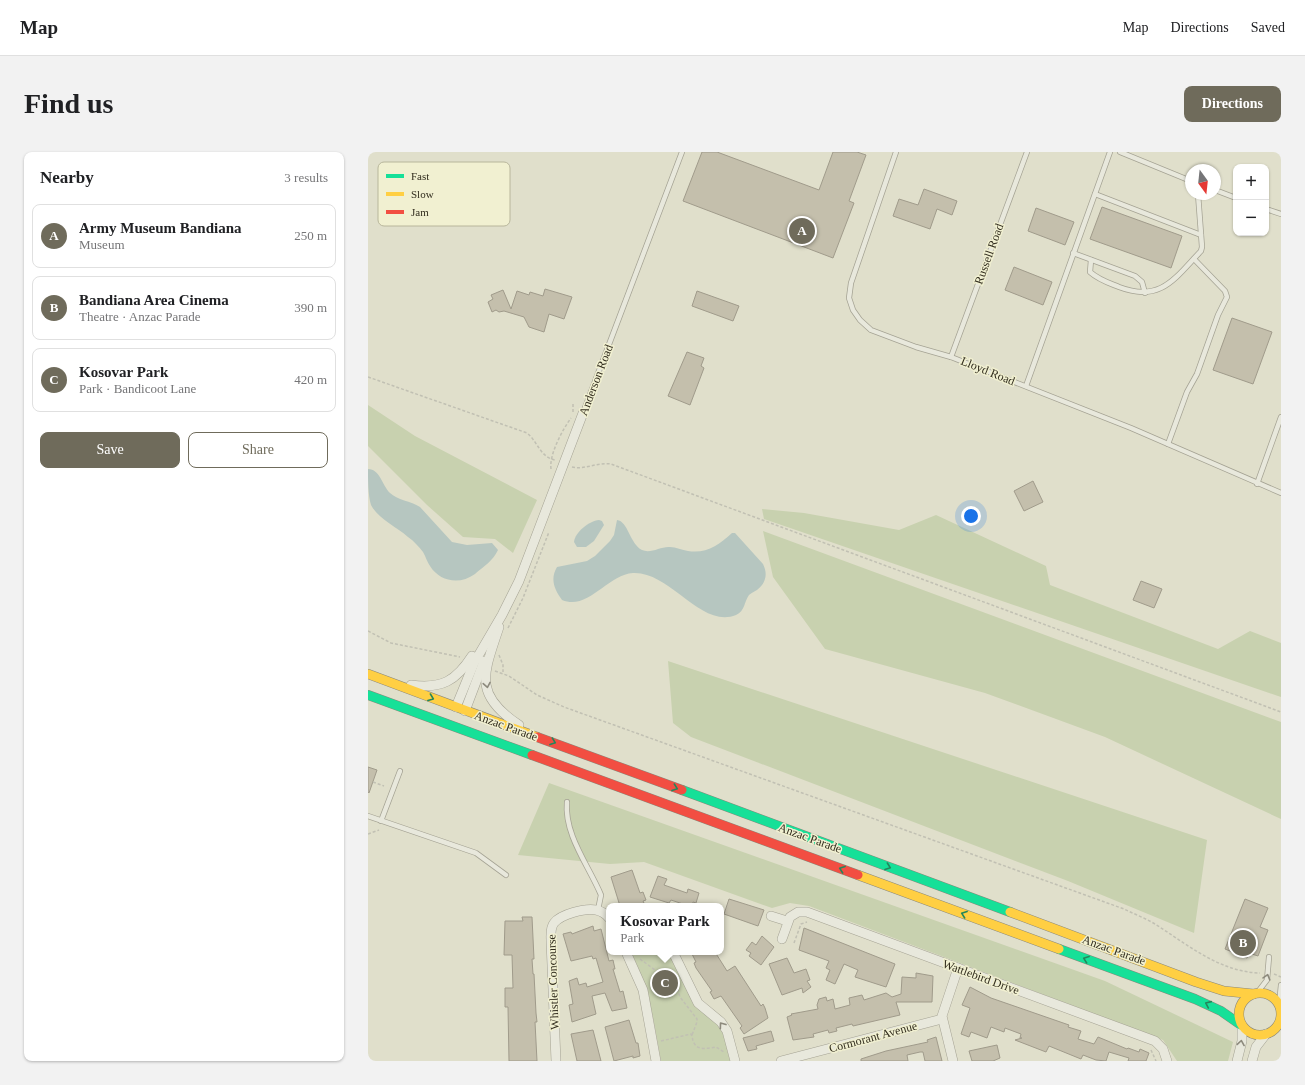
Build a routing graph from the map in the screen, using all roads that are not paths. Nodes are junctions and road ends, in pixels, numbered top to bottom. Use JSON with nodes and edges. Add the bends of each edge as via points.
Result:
{"nodes":[{"id":1,"x":682,"y":152,"type":"edge"},
{"id":2,"x":896,"y":152,"type":"edge"},
{"id":3,"x":1027,"y":152,"type":"edge"},
{"id":4,"x":1110,"y":152,"type":"edge"},
{"id":5,"x":1120,"y":152,"type":"edge"},
{"id":6,"x":1185,"y":179,"type":"edge"},
{"id":7,"x":1221,"y":192,"type":"edge"},
{"id":8,"x":1095,"y":194,"type":"junction"},
{"id":9,"x":1233,"y":197,"type":"edge"},
{"id":10,"x":1199,"y":200,"type":"edge"},
{"id":11,"x":1269,"y":210,"type":"edge"},
{"id":12,"x":1281,"y":214,"type":"edge"},
{"id":13,"x":1202,"y":235,"type":"junction"},
{"id":14,"x":1074,"y":253,"type":"junction"},
{"id":15,"x":1194,"y":259,"type":"junction"},
{"id":16,"x":1091,"y":260,"type":"junction"},
{"id":17,"x":1145,"y":293,"type":"junction"},
{"id":18,"x":951,"y":357,"type":"junction"},
{"id":19,"x":1026,"y":386,"type":"junction"},
{"id":20,"x":584,"y":413,"type":"joint"},
{"id":21,"x":1281,"y":417,"type":"edge"},
{"id":22,"x":1168,"y":444,"type":"junction"},
{"id":23,"x":1257,"y":484,"type":"junction"},
{"id":24,"x":1281,"y":493,"type":"edge"},
{"id":25,"x":504,"y":611,"type":"junction"},
{"id":26,"x":368,"y":674,"type":"edge"},
{"id":27,"x":388,"y":682,"type":"junction"},
{"id":28,"x":368,"y":695,"type":"edge"},
{"id":29,"x":460,"y":709,"type":"junction"},
{"id":30,"x":454,"y":726,"type":"junction"},
{"id":31,"x":537,"y":737,"type":"junction"},
{"id":32,"x":400,"y":771,"type":"dead end"},
{"id":33,"x":567,"y":802,"type":"dead end"},
{"id":34,"x":368,"y":816,"type":"edge"},
{"id":35,"x":382,"y":821,"type":"junction"},
{"id":36,"x":506,"y":875,"type":"dead end"},
{"id":37,"x":598,"y":910,"type":"junction"},
{"id":38,"x":606,"y":916,"type":"edge"},
{"id":39,"x":770,"y":916,"type":"dead end"},
{"id":40,"x":787,"y":920,"type":"junction"},
{"id":41,"x":782,"y":938,"type":"dead end"},
{"id":42,"x":627,"y":955,"type":"edge"},
{"id":43,"x":675,"y":955,"type":"edge"},
{"id":44,"x":1269,"y":957,"type":"dead end"},
{"id":45,"x":958,"y":968,"type":"junction"},
{"id":46,"x":1281,"y":985,"type":"edge"},
{"id":47,"x":1254,"y":994,"type":"junction"},
{"id":48,"x":1280,"y":1006,"type":"edge"},
{"id":49,"x":942,"y":1019,"type":"junction"},
{"id":50,"x":1242,"y":1025,"type":"junction"},
{"id":51,"x":1267,"y":1033,"type":"junction"},
{"id":52,"x":1281,"y":1033,"type":"edge"},
{"id":53,"x":556,"y":1061,"type":"edge"},
{"id":54,"x":656,"y":1061,"type":"edge"},
{"id":55,"x":735,"y":1061,"type":"edge"},
{"id":56,"x":781,"y":1061,"type":"edge"},
{"id":57,"x":953,"y":1061,"type":"edge"},
{"id":58,"x":1167,"y":1061,"type":"edge"},
{"id":59,"x":1237,"y":1061,"type":"edge"},
{"id":60,"x":1252,"y":1061,"type":"edge"}],
"edges":[{"from":1,"to":20,"type":"lane","name":"Anderson Road"},
{"from":2,"to":18,"type":"lane","name":"Lloyd Road","via":[[851,283],[849,298],[856,315],[871,330]]},
{"from":3,"to":18,"type":"lane","name":"Russell Road"},
{"from":4,"to":8,"type":"lane"},
{"from":5,"to":6,"type":"lane"},
{"from":7,"to":9,"type":"lane"},
{"from":8,"to":13,"type":"lane"},
{"from":8,"to":14,"type":"lane"},
{"from":10,"to":13,"type":"lane"},
{"from":11,"to":12,"type":"lane"},
{"from":13,"to":15,"type":"lane","via":[[1201,251]]},
{"from":14,"to":16,"type":"lane"},
{"from":14,"to":19,"type":"lane"},
{"from":15,"to":17,"type":"lane","via":[[1163,289]]},
{"from":15,"to":22,"type":"lane","via":[[1225,291],[1227,297]]},
{"from":16,"to":17,"type":"lane","via":[[1135,276],[1142,282]]},
{"from":16,"to":17,"type":"lane","via":[[1090,272],[1098,279],[1127,290]]},
{"from":18,"to":19,"type":"lane","name":"Lloyd Road"},
{"from":19,"to":22,"type":"lane","name":"Lloyd Road"},
{"from":20,"to":25,"type":"street","name":"Anderson Road","via":[[526,563]]},
{"from":21,"to":23,"type":"lane"},
{"from":22,"to":23,"type":"lane","name":"Lloyd Road"},
{"from":23,"to":24,"type":"lane","name":"Lloyd Road"},
{"from":25,"to":27,"type":"street","name":"Anderson Road","via":[[457,676],[438,685]]},
{"from":25,"to":29,"type":"street","name":"Anderson Road"},
{"from":25,"to":31,"type":"street","name":"Anderson Road","one_way":true,"via":[[486,668],[487,690],[494,704],[504,714]]},
{"from":26,"to":27,"type":"main road","name":"Anzac Parade"},
{"from":27,"to":29,"type":"main road","name":"Anzac Parade","one_way":true},
{"from":28,"to":30,"type":"main road","name":"Anzac Parade"},
{"from":29,"to":30,"type":"main road"},
{"from":29,"to":31,"type":"main road","name":"Anzac Parade"},
{"from":50,"to":30,"type":"main road","name":"Anzac Parade","one_way":true,"via":[[1196,999]]},
{"from":31,"to":47,"type":"main road","name":"Anzac Parade","one_way":true,"via":[[1210,988],[1233,994]]},
{"from":32,"to":35,"type":"lane"},
{"from":33,"to":37,"type":"lane","via":[[567,817],[572,835],[602,895]]},
{"from":34,"to":35,"type":"lane"},
{"from":35,"to":36,"type":"lane","via":[[476,853]]},
{"from":37,"to":38,"type":"street"},
{"from":37,"to":53,"type":"street","name":"Whistler Concourse","via":[[587,910],[561,918],[552,928],[550,941]]},
{"from":39,"to":40,"type":"street"},
{"from":40,"to":41,"type":"street"},
{"from":40,"to":45,"type":"street","name":"Wattlebird Drive","via":[[796,912],[807,912]]},
{"from":42,"to":54,"type":"street","via":[[643,990]]},
{"from":55,"to":43,"type":"street","one_way":true,"via":[[722,1022],[698,1003]]},
{"from":47,"to":44,"type":"lane","one_way":true,"via":[[1266,982]]},
{"from":45,"to":49,"type":"street"},
{"from":45,"to":58,"type":"street","name":"Wattlebird Drive","via":[[1155,1041],[1163,1049]]},
{"from":46,"to":48,"type":"lane"},
{"from":47,"to":48,"type":"main road","via":[[1269,995]]},
{"from":47,"to":50,"type":"main road","via":[[1245,999],[1240,1008]]},
{"from":48,"to":51,"type":"main road","via":[[1278,1023]]},
{"from":49,"to":56,"type":"street","name":"Cormorant Avenue"},
{"from":49,"to":57,"type":"street"},
{"from":50,"to":51,"type":"main road","via":[[1254,1034]]},
{"from":59,"to":50,"type":"street","one_way":true,"via":[[1242,1041]]},
{"from":51,"to":52,"type":"main road"},
{"from":51,"to":60,"type":"street","via":[[1256,1047]]}]}
